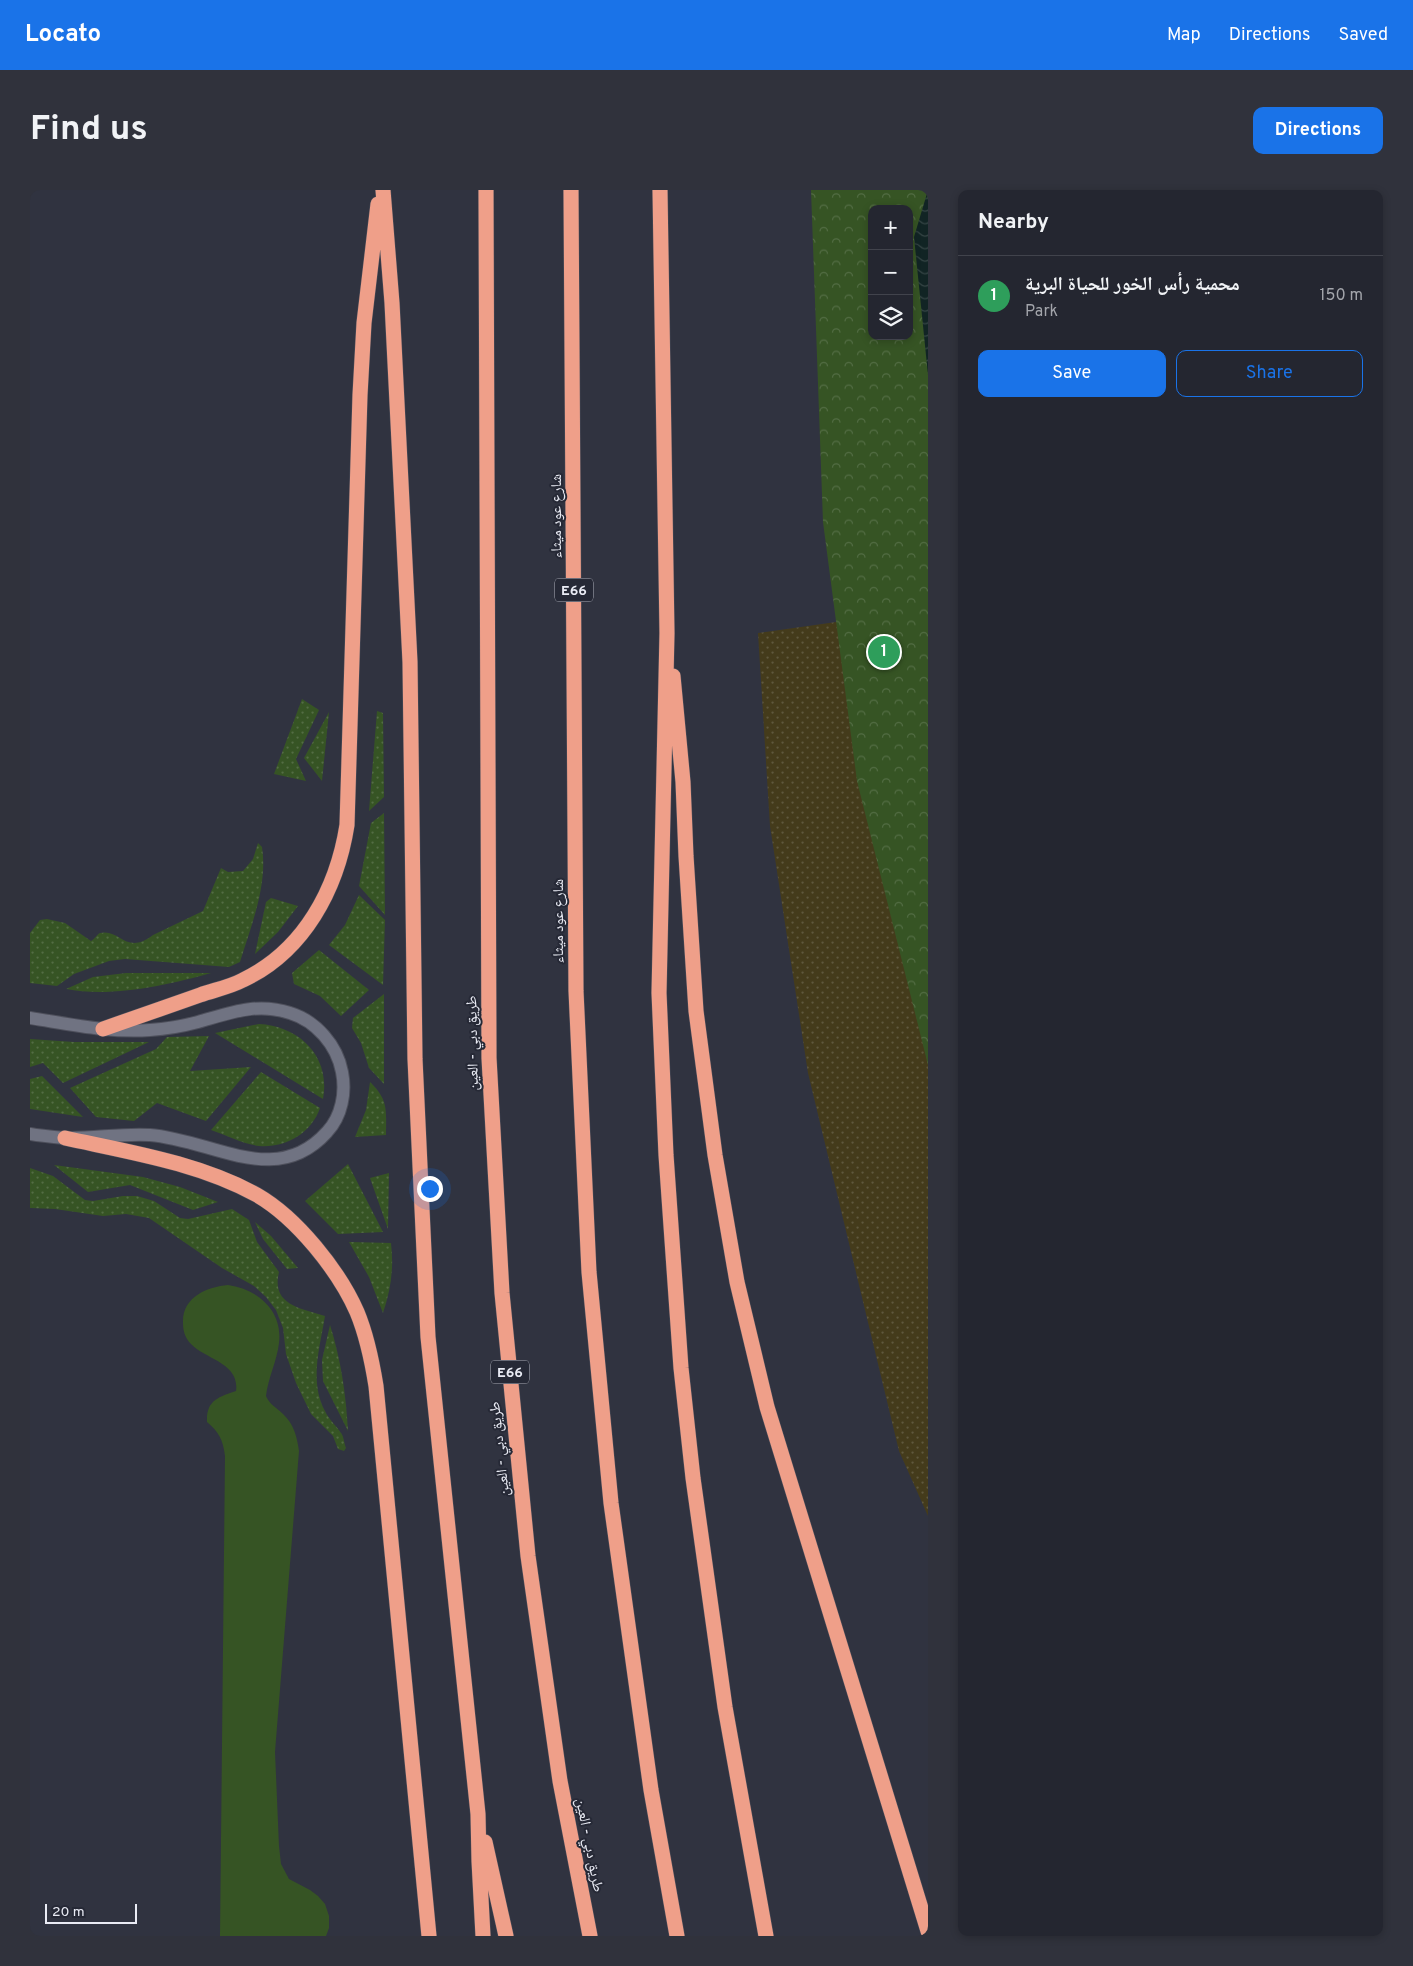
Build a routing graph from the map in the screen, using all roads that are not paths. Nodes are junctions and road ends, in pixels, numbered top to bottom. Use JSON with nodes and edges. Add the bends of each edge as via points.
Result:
{"nodes":[{"id":1,"x":381,"y":190,"type":"edge"},
{"id":2,"x":486,"y":190,"type":"edge"},
{"id":3,"x":571,"y":190,"type":"edge"},
{"id":4,"x":660,"y":190,"type":"edge"},
{"id":5,"x":667,"y":633,"type":"junction"},
{"id":6,"x":30,"y":1018,"type":"edge"},
{"id":7,"x":103,"y":1029,"type":"junction"},
{"id":8,"x":30,"y":1134,"type":"edge"},
{"id":9,"x":65,"y":1138,"type":"junction"},
{"id":10,"x":478,"y":1814,"type":"junction"},
{"id":11,"x":928,"y":1931,"type":"edge"},
{"id":12,"x":429,"y":1936,"type":"edge"},
{"id":13,"x":484,"y":1936,"type":"edge"},
{"id":14,"x":506,"y":1936,"type":"edge"},
{"id":15,"x":590,"y":1936,"type":"edge"},
{"id":16,"x":677,"y":1936,"type":"edge"},
{"id":17,"x":766,"y":1936,"type":"edge"}],
"edges":[{"from":1,"to":7,"type":"highway","via":[[364,323],[360,395],[347,826],[334,879],[307,927],[267,966],[243,980]]},
{"from":1,"to":10,"type":"highway","via":[[392,294],[410,662],[415,1059],[428,1337]]},
{"from":2,"to":15,"type":"highway","name":"طريق دبي - العين","number":"E66","via":[[488,1058],[502,1293],[528,1556],[560,1781]]},
{"from":3,"to":16,"type":"highway","name":"شارع عود ميثاء","number":"E66","via":[[576,991],[589,1272],[612,1503],[651,1790]]},
{"from":4,"to":5,"type":"highway"},
{"from":5,"to":11,"type":"highway","via":[[683,782],[696,1010],[715,1155],[737,1282],[767,1407]]},
{"from":5,"to":17,"type":"highway","via":[[658,993],[681,1368],[724,1707]]},
{"from":6,"to":7,"type":"street"},
{"from":7,"to":9,"type":"street","via":[[169,1028],[256,1007],[292,1013],[310,1022],[324,1035],[341,1064],[343,1098],[338,1114],[319,1141],[305,1151],[275,1160],[258,1160],[150,1135]]},
{"from":8,"to":9,"type":"street"},
{"from":9,"to":12,"type":"highway","via":[[176,1164],[220,1178],[258,1196],[316,1247],[357,1312],[369,1348],[376,1386]]},
{"from":10,"to":13,"type":"highway"},
{"from":10,"to":14,"type":"highway"}]}
